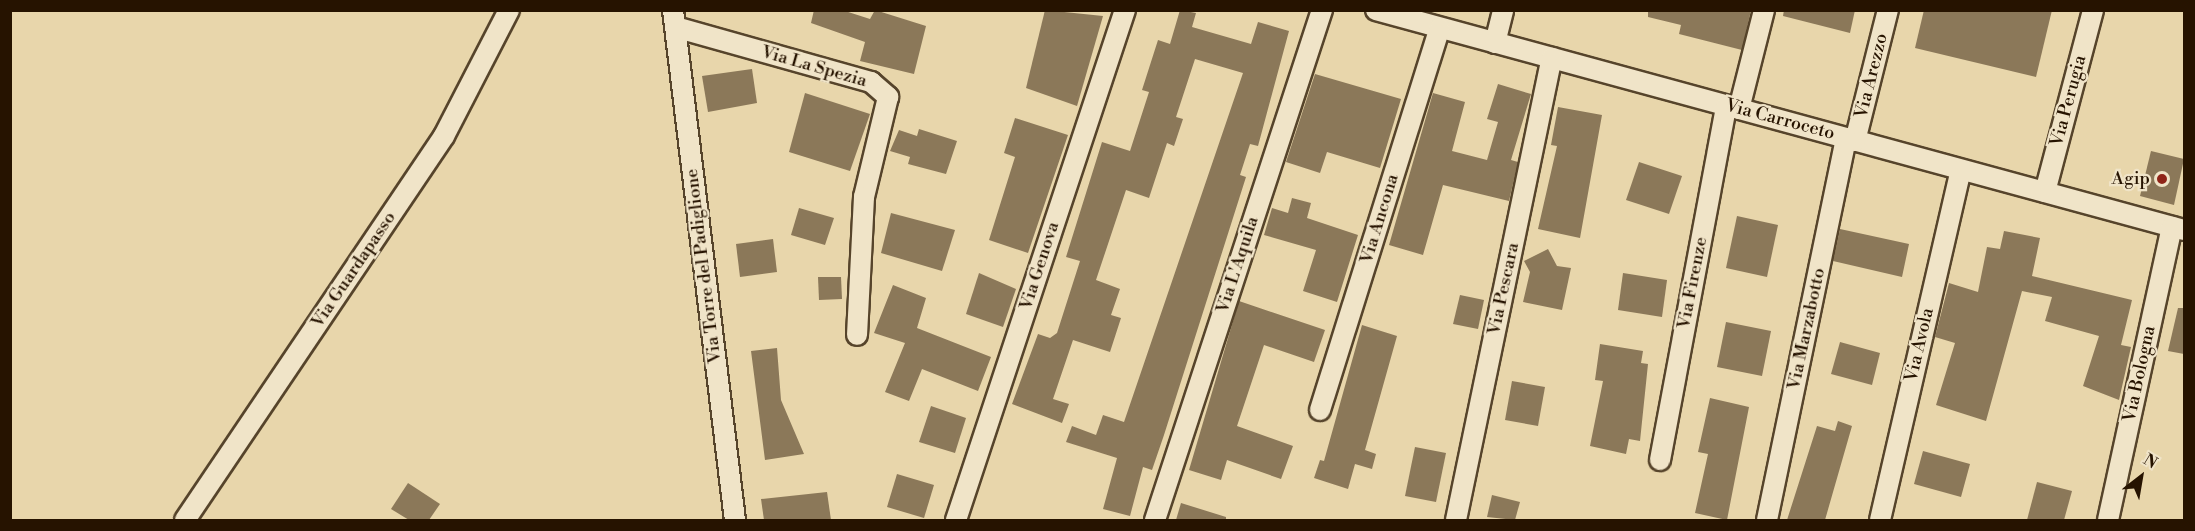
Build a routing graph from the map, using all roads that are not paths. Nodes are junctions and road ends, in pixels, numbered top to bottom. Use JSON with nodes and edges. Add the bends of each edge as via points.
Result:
{"nodes":[{"id":1,"x":509,"y":10,"type":"edge"},
{"id":2,"x":1125,"y":10,"type":"edge"},
{"id":3,"x":1322,"y":10,"type":"edge"},
{"id":4,"x":1376,"y":10,"type":"edge"},
{"id":5,"x":1503,"y":10,"type":"edge"},
{"id":6,"x":1764,"y":10,"type":"edge"},
{"id":7,"x":1888,"y":10,"type":"edge"},
{"id":8,"x":2093,"y":10,"type":"edge"},
{"id":9,"x":674,"y":19,"type":"edge"},
{"id":10,"x":1440,"y":28,"type":"junction"},
{"id":11,"x":1495,"y":43,"type":"junction"},
{"id":12,"x":1552,"y":58,"type":"junction"},
{"id":13,"x":1733,"y":107,"type":"junction"},
{"id":14,"x":1851,"y":140,"type":"junction"},
{"id":15,"x":1961,"y":170,"type":"junction"},
{"id":16,"x":2045,"y":192,"type":"junction"},
{"id":17,"x":2178,"y":228,"type":"edge"},
{"id":18,"x":856,"y":334,"type":"dead end"},
{"id":19,"x":1320,"y":410,"type":"dead end"},
{"id":20,"x":1660,"y":460,"type":"dead end"},
{"id":21,"x":185,"y":520,"type":"edge"},
{"id":22,"x":735,"y":520,"type":"edge"},
{"id":23,"x":956,"y":520,"type":"edge"},
{"id":24,"x":1155,"y":520,"type":"edge"},
{"id":25,"x":1456,"y":520,"type":"edge"},
{"id":26,"x":1767,"y":520,"type":"edge"},
{"id":27,"x":1880,"y":520,"type":"edge"},
{"id":28,"x":2108,"y":520,"type":"edge"}],
"edges":[{"from":1,"to":21,"type":"street","name":"Via Guardapasso","via":[[444,136]]},
{"from":2,"to":23,"type":"street","name":"Via Genova"},
{"from":3,"to":24,"type":"street","name":"Via L'Aquila"},
{"from":4,"to":10,"type":"street","name":"Via Carroceto"},
{"from":5,"to":11,"type":"street"},
{"from":6,"to":13,"type":"street","name":"Via Firenze"},
{"from":7,"to":14,"type":"street","name":"Via Arezzo"},
{"from":8,"to":16,"type":"street","name":"Via Perugia"},
{"from":9,"to":18,"type":"street","name":"Via La Spezia","via":[[871,82],[888,97],[864,197]]},
{"from":9,"to":22,"type":"street","name":"Via Torre del Padiglione"},
{"from":10,"to":11,"type":"street","name":"Via Carroceto"},
{"from":10,"to":19,"type":"street","name":"Via Ancona"},
{"from":11,"to":12,"type":"street","name":"Via Carroceto"},
{"from":12,"to":13,"type":"street","name":"Via Carroceto"},
{"from":12,"to":25,"type":"street","name":"Via Pescara"},
{"from":13,"to":14,"type":"street","name":"Via Carroceto"},
{"from":13,"to":20,"type":"street","name":"Via Firenze"},
{"from":14,"to":15,"type":"street","name":"Via Carroceto"},
{"from":14,"to":26,"type":"street","name":"Via Marzabotto"},
{"from":15,"to":16,"type":"street","name":"Via Carroceto"},
{"from":15,"to":27,"type":"street","name":"Via Avola"},
{"from":16,"to":17,"type":"street","name":"Via Carroceto"},
{"from":17,"to":28,"type":"street","name":"Via Bologna"}]}
